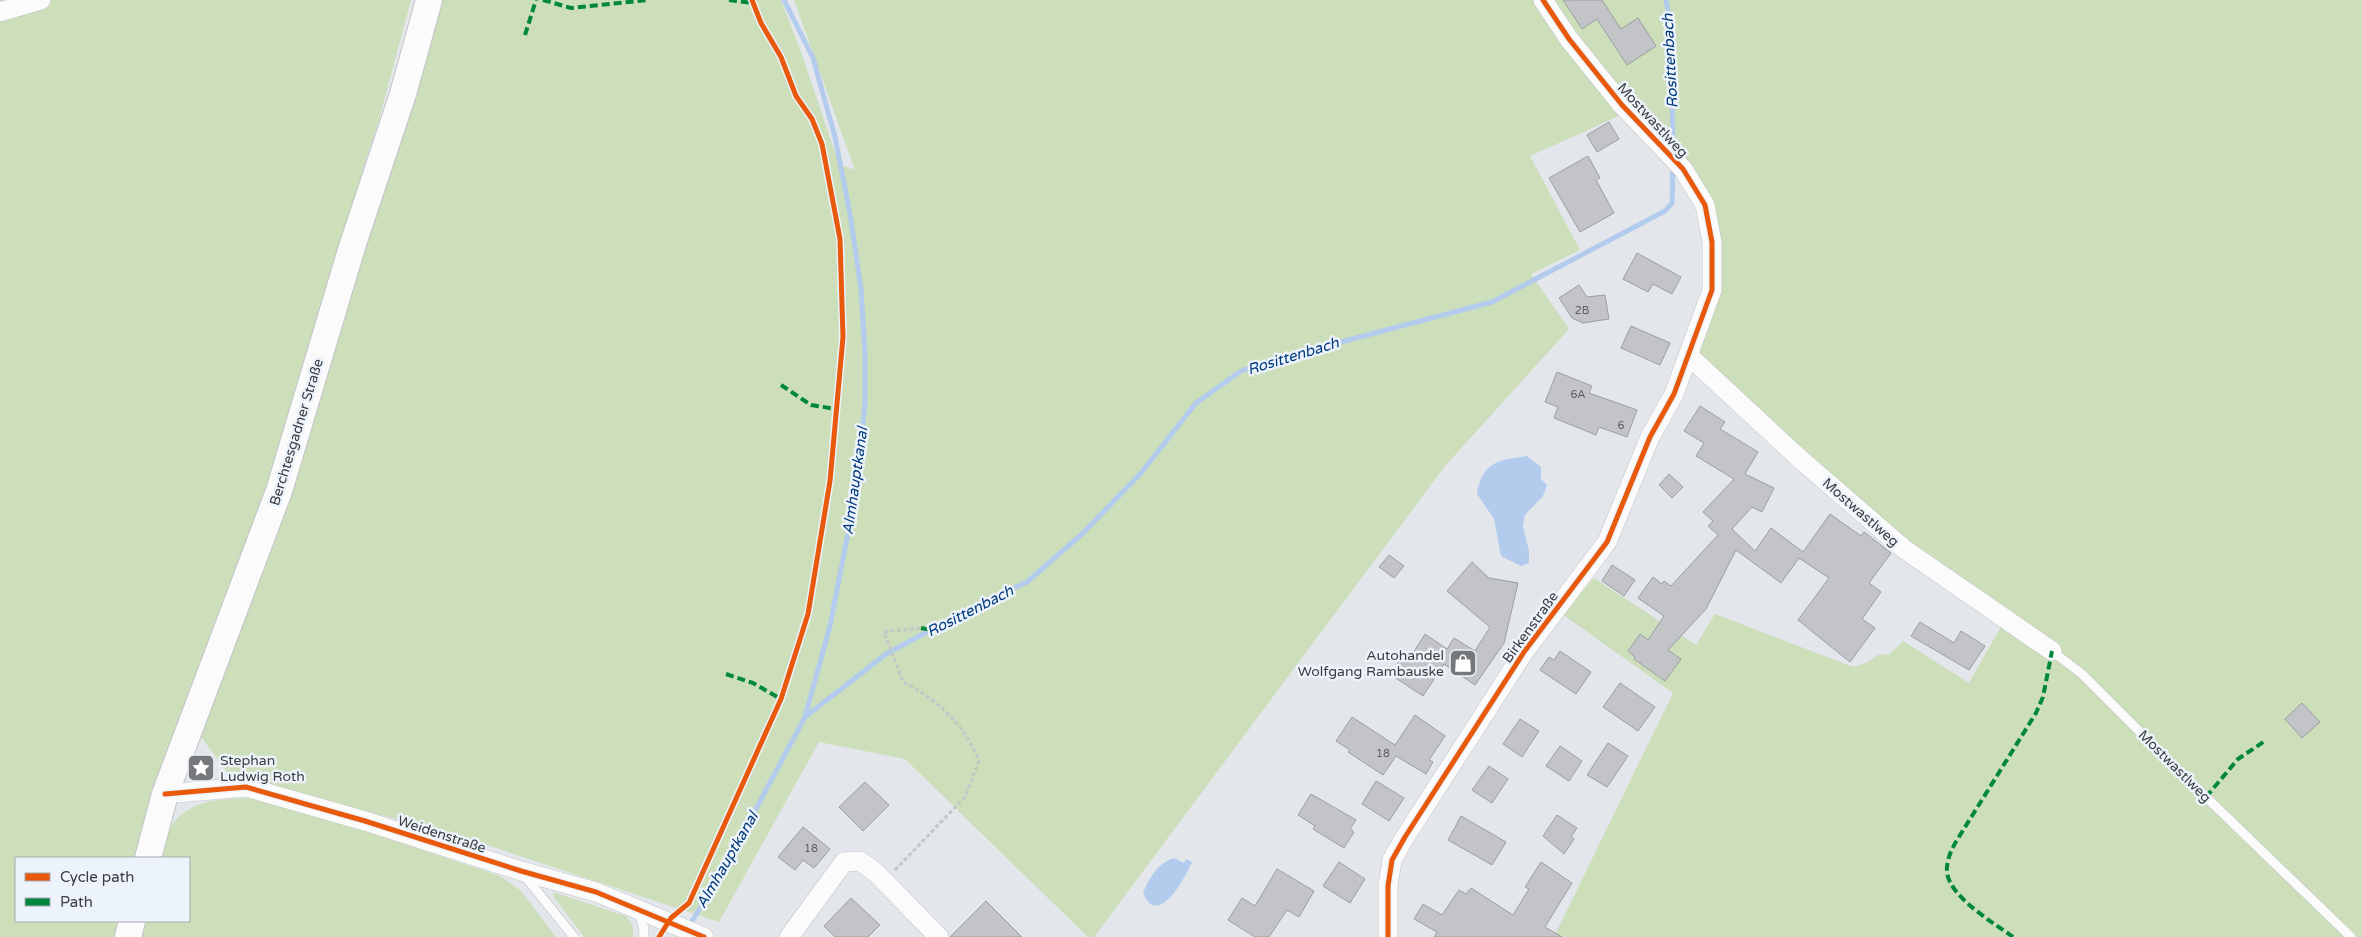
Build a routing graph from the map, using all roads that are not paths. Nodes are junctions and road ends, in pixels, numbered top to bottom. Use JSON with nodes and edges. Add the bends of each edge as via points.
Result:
{"nodes":[{"id":1,"x":41,"y":0,"type":"edge"},
{"id":2,"x":429,"y":0,"type":"edge"},
{"id":3,"x":1543,"y":0,"type":"edge"},
{"id":4,"x":0,"y":12,"type":"edge"},
{"id":5,"x":1689,"y":356,"type":"junction"},
{"id":6,"x":2052,"y":651,"type":"joint"},
{"id":7,"x":165,"y":794,"type":"junction"},
{"id":8,"x":148,"y":857,"type":"edge"},
{"id":9,"x":521,"y":871,"type":"junction"},
{"id":10,"x":639,"y":910,"type":"junction"},
{"id":11,"x":132,"y":922,"type":"edge"},
{"id":12,"x":700,"y":935,"type":"edge"},
{"id":13,"x":128,"y":937,"type":"edge"},
{"id":14,"x":574,"y":937,"type":"edge"},
{"id":15,"x":643,"y":937,"type":"edge"},
{"id":16,"x":789,"y":937,"type":"edge"},
{"id":17,"x":938,"y":937,"type":"edge"},
{"id":18,"x":1388,"y":937,"type":"edge"},
{"id":19,"x":2351,"y":937,"type":"edge"}],
"edges":[{"from":1,"to":4,"type":"street"},
{"from":2,"to":7,"type":"main road","name":"Berchtesgadner Straße","via":[[403,94],[352,247],[279,491]]},
{"from":3,"to":5,"type":"street","name":"Mostwastlweg","via":[[1568,39],[1622,105],[1683,169],[1705,205],[1712,242],[1712,290]]},
{"from":5,"to":6,"type":"street","name":"Mostwastlweg","via":[[1904,549]]},
{"from":5,"to":18,"type":"street","name":"Birkenstraße","via":[[1674,394],[1650,437],[1607,542],[1524,652],[1392,860],[1388,886]]},
{"from":6,"to":19,"type":"lane","name":"Mostwastlweg","via":[[2082,674]]},
{"from":7,"to":8,"type":"main road","name":"Berchtesgadner Straße"},
{"from":7,"to":9,"type":"street","name":"Weidenstraße","via":[[246,787]]},
{"from":9,"to":10,"type":"street","name":"Weidenstraße","via":[[596,892]]},
{"from":9,"to":14,"type":"lane"},
{"from":10,"to":12,"type":"street","name":"Weidenstraße"},
{"from":10,"to":15,"type":"lane"},
{"from":11,"to":13,"type":"main road"},
{"from":16,"to":17,"type":"street","via":[[844,862],[860,861],[875,872]]}]}
